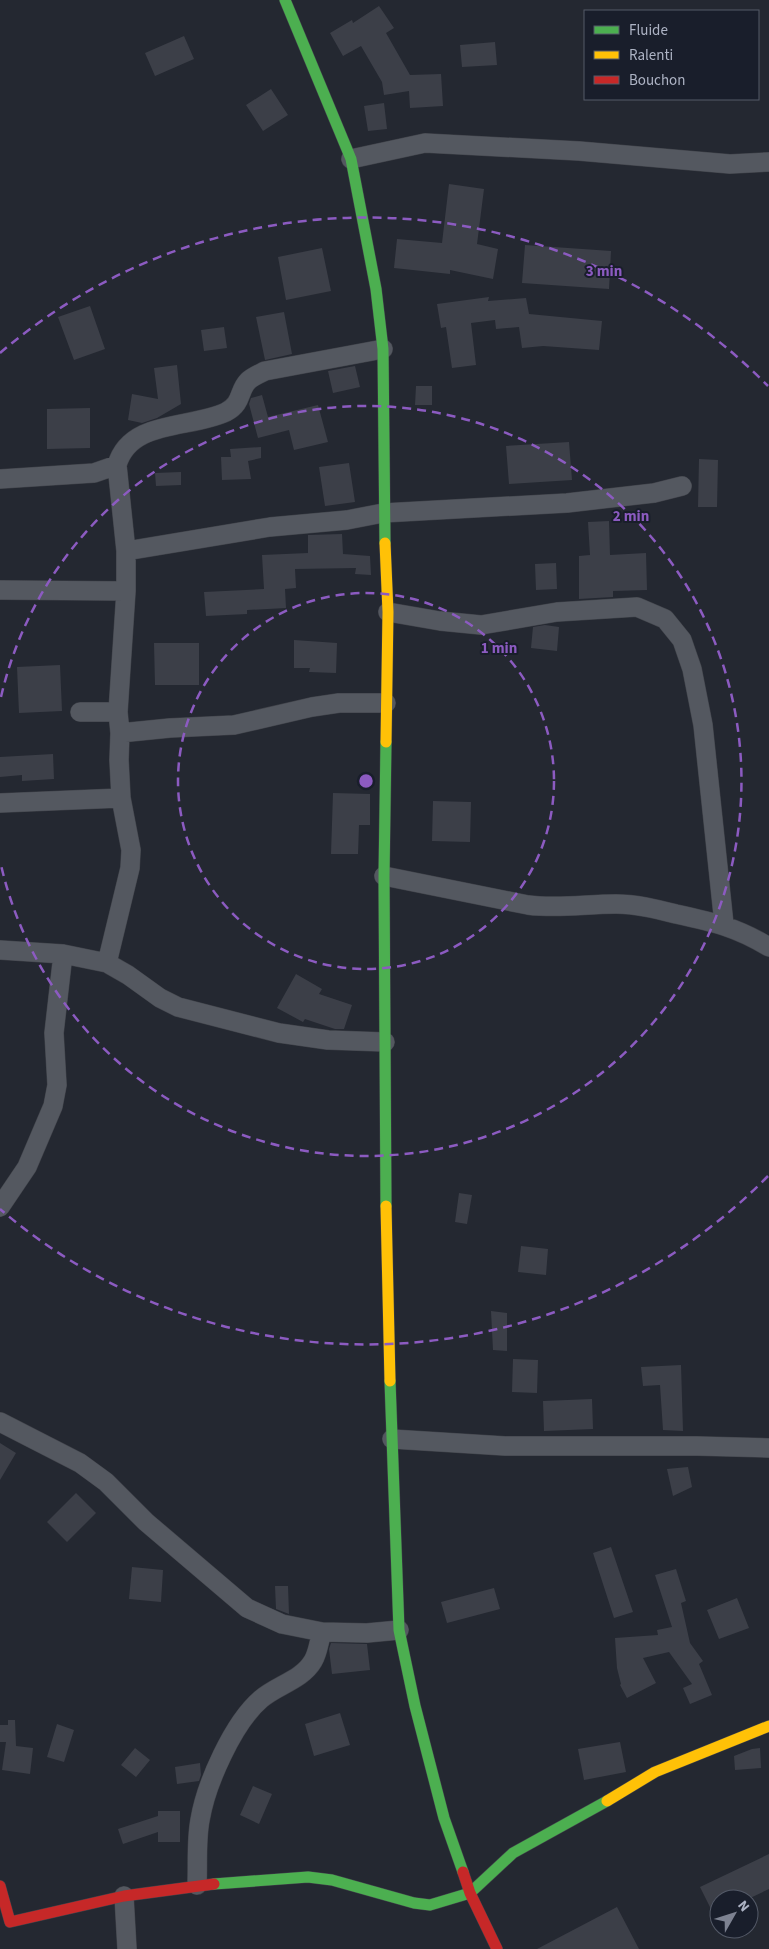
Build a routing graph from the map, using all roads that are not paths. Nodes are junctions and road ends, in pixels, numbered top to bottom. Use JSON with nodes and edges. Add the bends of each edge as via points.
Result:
{"nodes":[{"id":1,"x":285,"y":0,"type":"edge"},
{"id":2,"x":350,"y":158,"type":"junction"},
{"id":3,"x":769,"y":162,"type":"edge"},
{"id":4,"x":383,"y":349,"type":"junction"},
{"id":5,"x":117,"y":465,"type":"junction"},
{"id":6,"x":0,"y":479,"type":"edge"},
{"id":7,"x":682,"y":486,"type":"dead end"},
{"id":8,"x":383,"y":513,"type":"junction"},
{"id":9,"x":126,"y":551,"type":"junction"},
{"id":10,"x":0,"y":590,"type":"edge"},
{"id":11,"x":126,"y":590,"type":"junction"},
{"id":12,"x":388,"y":612,"type":"junction"},
{"id":13,"x":386,"y":704,"type":"junction"},
{"id":14,"x":80,"y":712,"type":"dead end"},
{"id":15,"x":118,"y":712,"type":"junction"},
{"id":16,"x":120,"y":733,"type":"junction"},
{"id":17,"x":121,"y":798,"type":"junction"},
{"id":18,"x":0,"y":803,"type":"edge"},
{"id":19,"x":384,"y":876,"type":"junction"},
{"id":20,"x":724,"y":924,"type":"junction"},
{"id":21,"x":769,"y":947,"type":"edge"},
{"id":22,"x":0,"y":950,"type":"edge"},
{"id":23,"x":63,"y":954,"type":"junction"},
{"id":24,"x":107,"y":963,"type":"junction"},
{"id":25,"x":385,"y":1042,"type":"junction"},
{"id":26,"x":0,"y":1207,"type":"edge"},
{"id":27,"x":0,"y":1422,"type":"edge"},
{"id":28,"x":392,"y":1439,"type":"junction"},
{"id":29,"x":769,"y":1448,"type":"edge"},
{"id":30,"x":399,"y":1630,"type":"junction"},
{"id":31,"x":322,"y":1632,"type":"junction"},
{"id":32,"x":769,"y":1726,"type":"edge"},
{"id":33,"x":197,"y":1885,"type":"junction"},
{"id":34,"x":0,"y":1886,"type":"edge"},
{"id":35,"x":470,"y":1893,"type":"junction"},
{"id":36,"x":124,"y":1896,"type":"junction"},
{"id":37,"x":5,"y":1923,"type":"edge"},
{"id":38,"x":127,"y":1949,"type":"edge"},
{"id":39,"x":497,"y":1949,"type":"edge"}],
"edges":[{"from":1,"to":2,"type":"street"},
{"from":2,"to":3,"type":"street","via":[[434,143],[730,164]]},
{"from":2,"to":4,"type":"street","via":[[376,289]]},
{"from":4,"to":5,"type":"street","via":[[264,371],[248,381],[240,400],[228,411],[136,438],[120,454]]},
{"from":4,"to":8,"type":"street"},
{"from":5,"to":6,"type":"street","via":[[94,473]]},
{"from":5,"to":9,"type":"street"},
{"from":7,"to":8,"type":"street","via":[[654,493],[566,503]]},
{"from":8,"to":9,"type":"street","via":[[347,520],[270,527]]},
{"from":8,"to":12,"type":"street"},
{"from":9,"to":11,"type":"street"},
{"from":10,"to":11,"type":"street"},
{"from":11,"to":15,"type":"street"},
{"from":12,"to":13,"type":"street"},
{"from":12,"to":20,"type":"street","via":[[481,625],[557,612],[637,607],[665,619],[682,640],[692,669],[703,725]]},
{"from":13,"to":16,"type":"street","via":[[339,703],[312,706],[234,725]]},
{"from":13,"to":19,"type":"street"},
{"from":14,"to":15,"type":"street"},
{"from":15,"to":16,"type":"street"},
{"from":16,"to":17,"type":"street"},
{"from":17,"to":18,"type":"street"},
{"from":17,"to":24,"type":"street","via":[[131,850],[130,868]]},
{"from":19,"to":20,"type":"street","via":[[528,905],[550,908],[617,904],[648,907]]},
{"from":19,"to":25,"type":"street"},
{"from":20,"to":21,"type":"street"},
{"from":22,"to":23,"type":"street"},
{"from":23,"to":24,"type":"street"},
{"from":23,"to":26,"type":"street","via":[[54,1033],[57,1085],[53,1106],[27,1166]]},
{"from":24,"to":25,"type":"street","via":[[178,1007],[279,1033],[328,1040]]},
{"from":25,"to":28,"type":"street"},
{"from":27,"to":31,"type":"street","via":[[80,1463],[106,1482],[146,1522],[247,1608],[282,1624]]},
{"from":28,"to":29,"type":"street","via":[[504,1446]]},
{"from":28,"to":30,"type":"street"},
{"from":30,"to":31,"type":"street"},
{"from":30,"to":35,"type":"street","via":[[444,1818]]},
{"from":31,"to":33,"type":"street","via":[[313,1660],[302,1674],[262,1698],[242,1719],[227,1745],[200,1820]]},
{"from":32,"to":35,"type":"street","via":[[655,1772],[514,1853]]},
{"from":33,"to":35,"type":"street","via":[[308,1877],[430,1905]]},
{"from":33,"to":36,"type":"street"},
{"from":34,"to":37,"type":"street"},
{"from":35,"to":39,"type":"street"},
{"from":36,"to":37,"type":"street"},
{"from":36,"to":38,"type":"street"}]}
